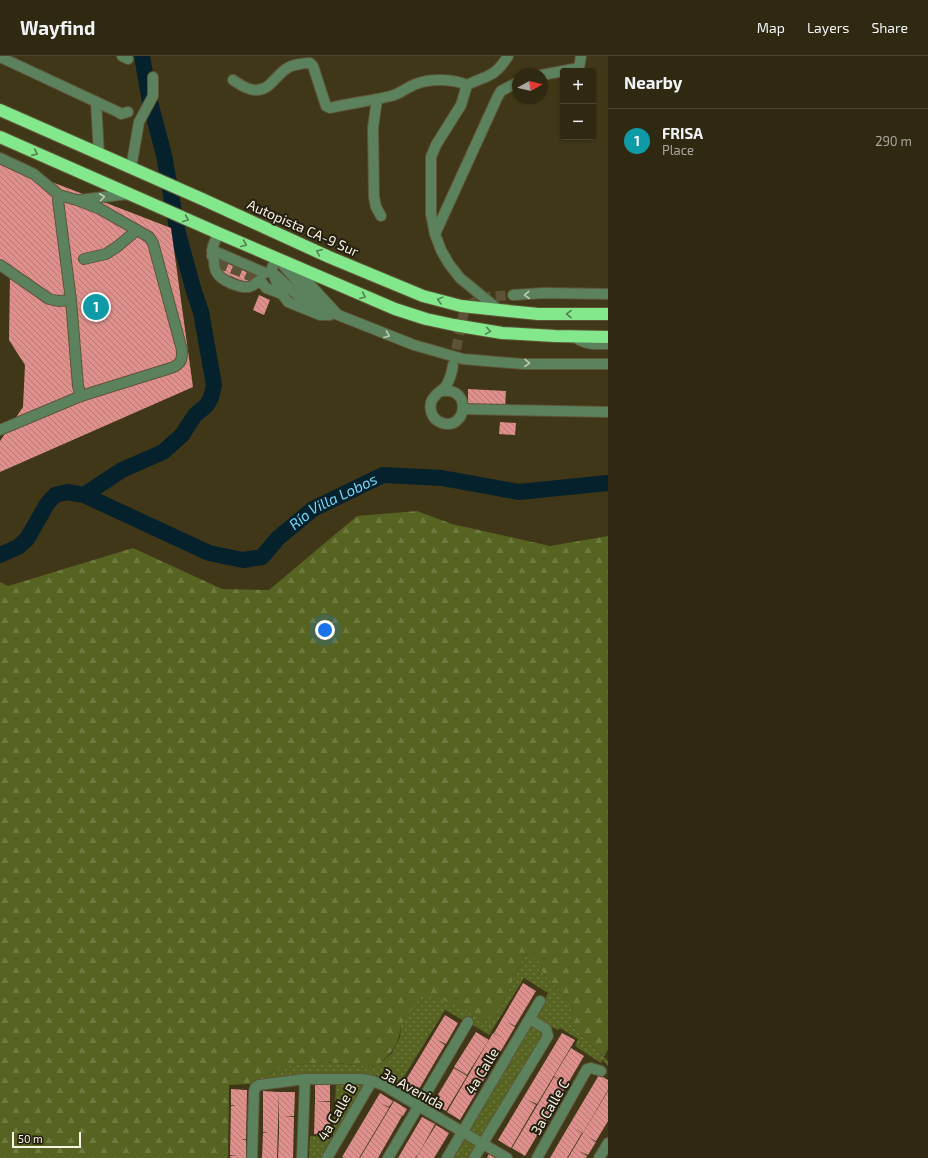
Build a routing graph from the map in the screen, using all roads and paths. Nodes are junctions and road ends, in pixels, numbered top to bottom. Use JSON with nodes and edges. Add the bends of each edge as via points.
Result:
{"nodes":[{"id":1,"x":508,"y":56,"type":"edge"},
{"id":2,"x":581,"y":56,"type":"edge"},
{"id":3,"x":0,"y":57,"type":"edge"},
{"id":4,"x":579,"y":68,"type":"edge"},
{"id":5,"x":560,"y":72,"type":"edge"},
{"id":6,"x":548,"y":74,"type":"edge"},
{"id":7,"x":153,"y":77,"type":"dead end"},
{"id":8,"x":233,"y":80,"type":"dead end"},
{"id":9,"x":467,"y":85,"type":"junction"},
{"id":10,"x":512,"y":85,"type":"edge"},
{"id":11,"x":377,"y":100,"type":"junction"},
{"id":12,"x":96,"y":102,"type":"junction"},
{"id":13,"x":0,"y":110,"type":"edge"},
{"id":14,"x":128,"y":112,"type":"dead end"},
{"id":15,"x":0,"y":136,"type":"edge"},
{"id":16,"x":99,"y":154,"type":"junction"},
{"id":17,"x":0,"y":158,"type":"edge"},
{"id":18,"x":131,"y":168,"type":"junction"},
{"id":19,"x":128,"y":194,"type":"junction"},
{"id":20,"x":59,"y":195,"type":"junction"},
{"id":21,"x":77,"y":200,"type":"junction"},
{"id":22,"x":381,"y":216,"type":"dead end"},
{"id":23,"x":137,"y":230,"type":"junction"},
{"id":24,"x":213,"y":231,"type":"junction"},
{"id":25,"x":435,"y":234,"type":"junction"},
{"id":26,"x":215,"y":258,"type":"junction"},
{"id":27,"x":276,"y":258,"type":"junction"},
{"id":28,"x":84,"y":259,"type":"dead end"},
{"id":29,"x":291,"y":264,"type":"junction"},
{"id":30,"x":0,"y":265,"type":"edge"},
{"id":31,"x":263,"y":276,"type":"junction"},
{"id":32,"x":282,"y":294,"type":"junction"},
{"id":33,"x":608,"y":294,"type":"edge"},
{"id":34,"x":513,"y":295,"type":"tunnel mouth"},
{"id":35,"x":71,"y":300,"type":"junction"},
{"id":36,"x":499,"y":310,"type":"junction"},
{"id":37,"x":320,"y":314,"type":"junction"},
{"id":38,"x":608,"y":314,"type":"edge"},
{"id":39,"x":338,"y":315,"type":"junction"},
{"id":40,"x":575,"y":337,"type":"junction"},
{"id":41,"x":608,"y":337,"type":"edge"},
{"id":42,"x":608,"y":344,"type":"edge"},
{"id":43,"x":608,"y":364,"type":"edge"},
{"id":44,"x":453,"y":366,"type":"tunnel mouth"},
{"id":45,"x":443,"y":391,"type":"junction"},
{"id":46,"x":81,"y":396,"type":"junction"},
{"id":47,"x":463,"y":409,"type":"junction"},
{"id":48,"x":608,"y":412,"type":"edge"},
{"id":49,"x":0,"y":430,"type":"edge"},
{"id":50,"x":540,"y":1001,"type":"dead end"},
{"id":51,"x":530,"y":1019,"type":"junction"},
{"id":52,"x":468,"y":1022,"type":"dead end"},
{"id":53,"x":601,"y":1071,"type":"dead end"},
{"id":54,"x":305,"y":1079,"type":"junction"},
{"id":55,"x":372,"y":1081,"type":"junction"},
{"id":56,"x":418,"y":1107,"type":"junction"},
{"id":57,"x":462,"y":1132,"type":"junction"},
{"id":58,"x":608,"y":1143,"type":"edge"},
{"id":59,"x":482,"y":1144,"type":"junction"},
{"id":60,"x":252,"y":1158,"type":"edge"},
{"id":61,"x":302,"y":1158,"type":"edge"},
{"id":62,"x":327,"y":1158,"type":"edge"},
{"id":63,"x":388,"y":1158,"type":"edge"},
{"id":64,"x":447,"y":1158,"type":"edge"},
{"id":65,"x":474,"y":1158,"type":"edge"},
{"id":66,"x":507,"y":1158,"type":"edge"},
{"id":67,"x":537,"y":1158,"type":"edge"},
{"id":68,"x":599,"y":1158,"type":"edge"}],
"edges":[{"from":1,"to":9,"type":"street","via":[[496,72]]},
{"from":2,"to":4,"type":"street"},
{"from":3,"to":12,"type":"street"},
{"from":5,"to":6,"type":"street"},
{"from":7,"to":18,"type":"street","via":[[153,96],[140,122]]},
{"from":8,"to":11,"type":"street","via":[[246,88],[260,90],[267,87],[287,67],[310,63],[326,107]]},
{"from":9,"to":11,"type":"street","via":[[450,80],[416,83],[394,96]]},
{"from":9,"to":25,"type":"street","via":[[460,104],[431,157],[431,214]]},
{"from":10,"to":25,"type":"street","via":[[502,91],[497,98]]},
{"from":11,"to":22,"type":"street","via":[[373,128],[374,197]]},
{"from":12,"to":14,"type":"street","via":[[121,114]]},
{"from":12,"to":16,"type":"street"},
{"from":13,"to":16,"type":"highway","name":"Autopista CA-9 Sur"},
{"from":15,"to":19,"type":"highway","one_way":true},
{"from":16,"to":18,"type":"highway","name":"Autopista CA-9 Sur"},
{"from":17,"to":20,"type":"street","via":[[34,174]]},
{"from":36,"to":18,"type":"highway","name":"Autopista CA-9 Sur","one_way":true,"via":[[462,306],[423,296]]},
{"from":21,"to":19,"type":"street","one_way":true},
{"from":19,"to":24,"type":"highway","one_way":true},
{"from":20,"to":21,"type":"street"},
{"from":20,"to":35,"type":"street"},
{"from":21,"to":23,"type":"street","via":[[100,209]]},
{"from":23,"to":28,"type":"street","via":[[106,254]]},
{"from":23,"to":46,"type":"street","via":[[149,237],[153,243],[182,350],[182,359],[180,364],[174,367]]},
{"from":24,"to":26,"type":"street"},
{"from":24,"to":27,"type":"highway","one_way":true},
{"from":25,"to":36,"type":"street","via":[[441,250],[460,278]]},
{"from":26,"to":31,"type":"street"},
{"from":26,"to":31,"type":"street","via":[[217,273],[225,280],[243,287],[254,285]]},
{"from":27,"to":29,"type":"highway"},
{"from":27,"to":31,"type":"street"},
{"from":27,"to":39,"type":"street","via":[[323,310]]},
{"from":29,"to":39,"type":"street"},
{"from":29,"to":40,"type":"highway","one_way":true,"via":[[395,309],[426,319],[502,333]]},
{"from":30,"to":35,"type":"street","via":[[49,299]]},
{"from":31,"to":32,"type":"street"},
{"from":31,"to":32,"type":"street","via":[[266,288]]},
{"from":31,"to":37,"type":"street"},
{"from":32,"to":37,"type":"street","via":[[288,302]]},
{"from":33,"to":34,"type":"street","one_way":true},
{"from":35,"to":46,"type":"street"},
{"from":38,"to":36,"type":"highway","name":"Autopista CA-9 Sur","one_way":true,"via":[[538,314]]},
{"from":37,"to":39,"type":"street"},
{"from":39,"to":43,"type":"street","one_way":true,"via":[[414,345],[463,359],[523,364]]},
{"from":40,"to":41,"type":"highway"},
{"from":40,"to":42,"type":"street","via":[[586,343]]},
{"from":44,"to":45,"type":"street"},
{"from":45,"to":47,"type":"street","via":[[456,393],[462,400]]},
{"from":45,"to":47,"type":"street","via":[[434,396],[430,404],[432,414],[438,421],[452,423],[460,418]]},
{"from":46,"to":49,"type":"street"},
{"from":47,"to":48,"type":"street"},
{"from":50,"to":51,"type":"street","name":"4a Calle"},
{"from":51,"to":57,"type":"street","name":"4a Calle"},
{"from":51,"to":59,"type":"street","via":[[546,1029],[548,1036]]},
{"from":52,"to":56,"type":"street"},
{"from":53,"to":67,"type":"street","name":"3a Calle C","via":[[587,1069]]},
{"from":54,"to":55,"type":"street","name":"3a Avenida"},
{"from":54,"to":60,"type":"street","name":"3a Avenida","via":[[259,1085],[255,1088]]},
{"from":54,"to":61,"type":"street"},
{"from":55,"to":56,"type":"street","name":"3a Avenida"},
{"from":55,"to":62,"type":"street","name":"4a Calle B"},
{"from":56,"to":57,"type":"street","name":"3a Avenida"},
{"from":56,"to":63,"type":"street"},
{"from":57,"to":59,"type":"street","name":"3a Avenida"},
{"from":57,"to":64,"type":"street","name":"4a Calle"},
{"from":58,"to":68,"type":"street"},
{"from":59,"to":65,"type":"street"},
{"from":59,"to":66,"type":"street","name":"3a Avenida"}]}
